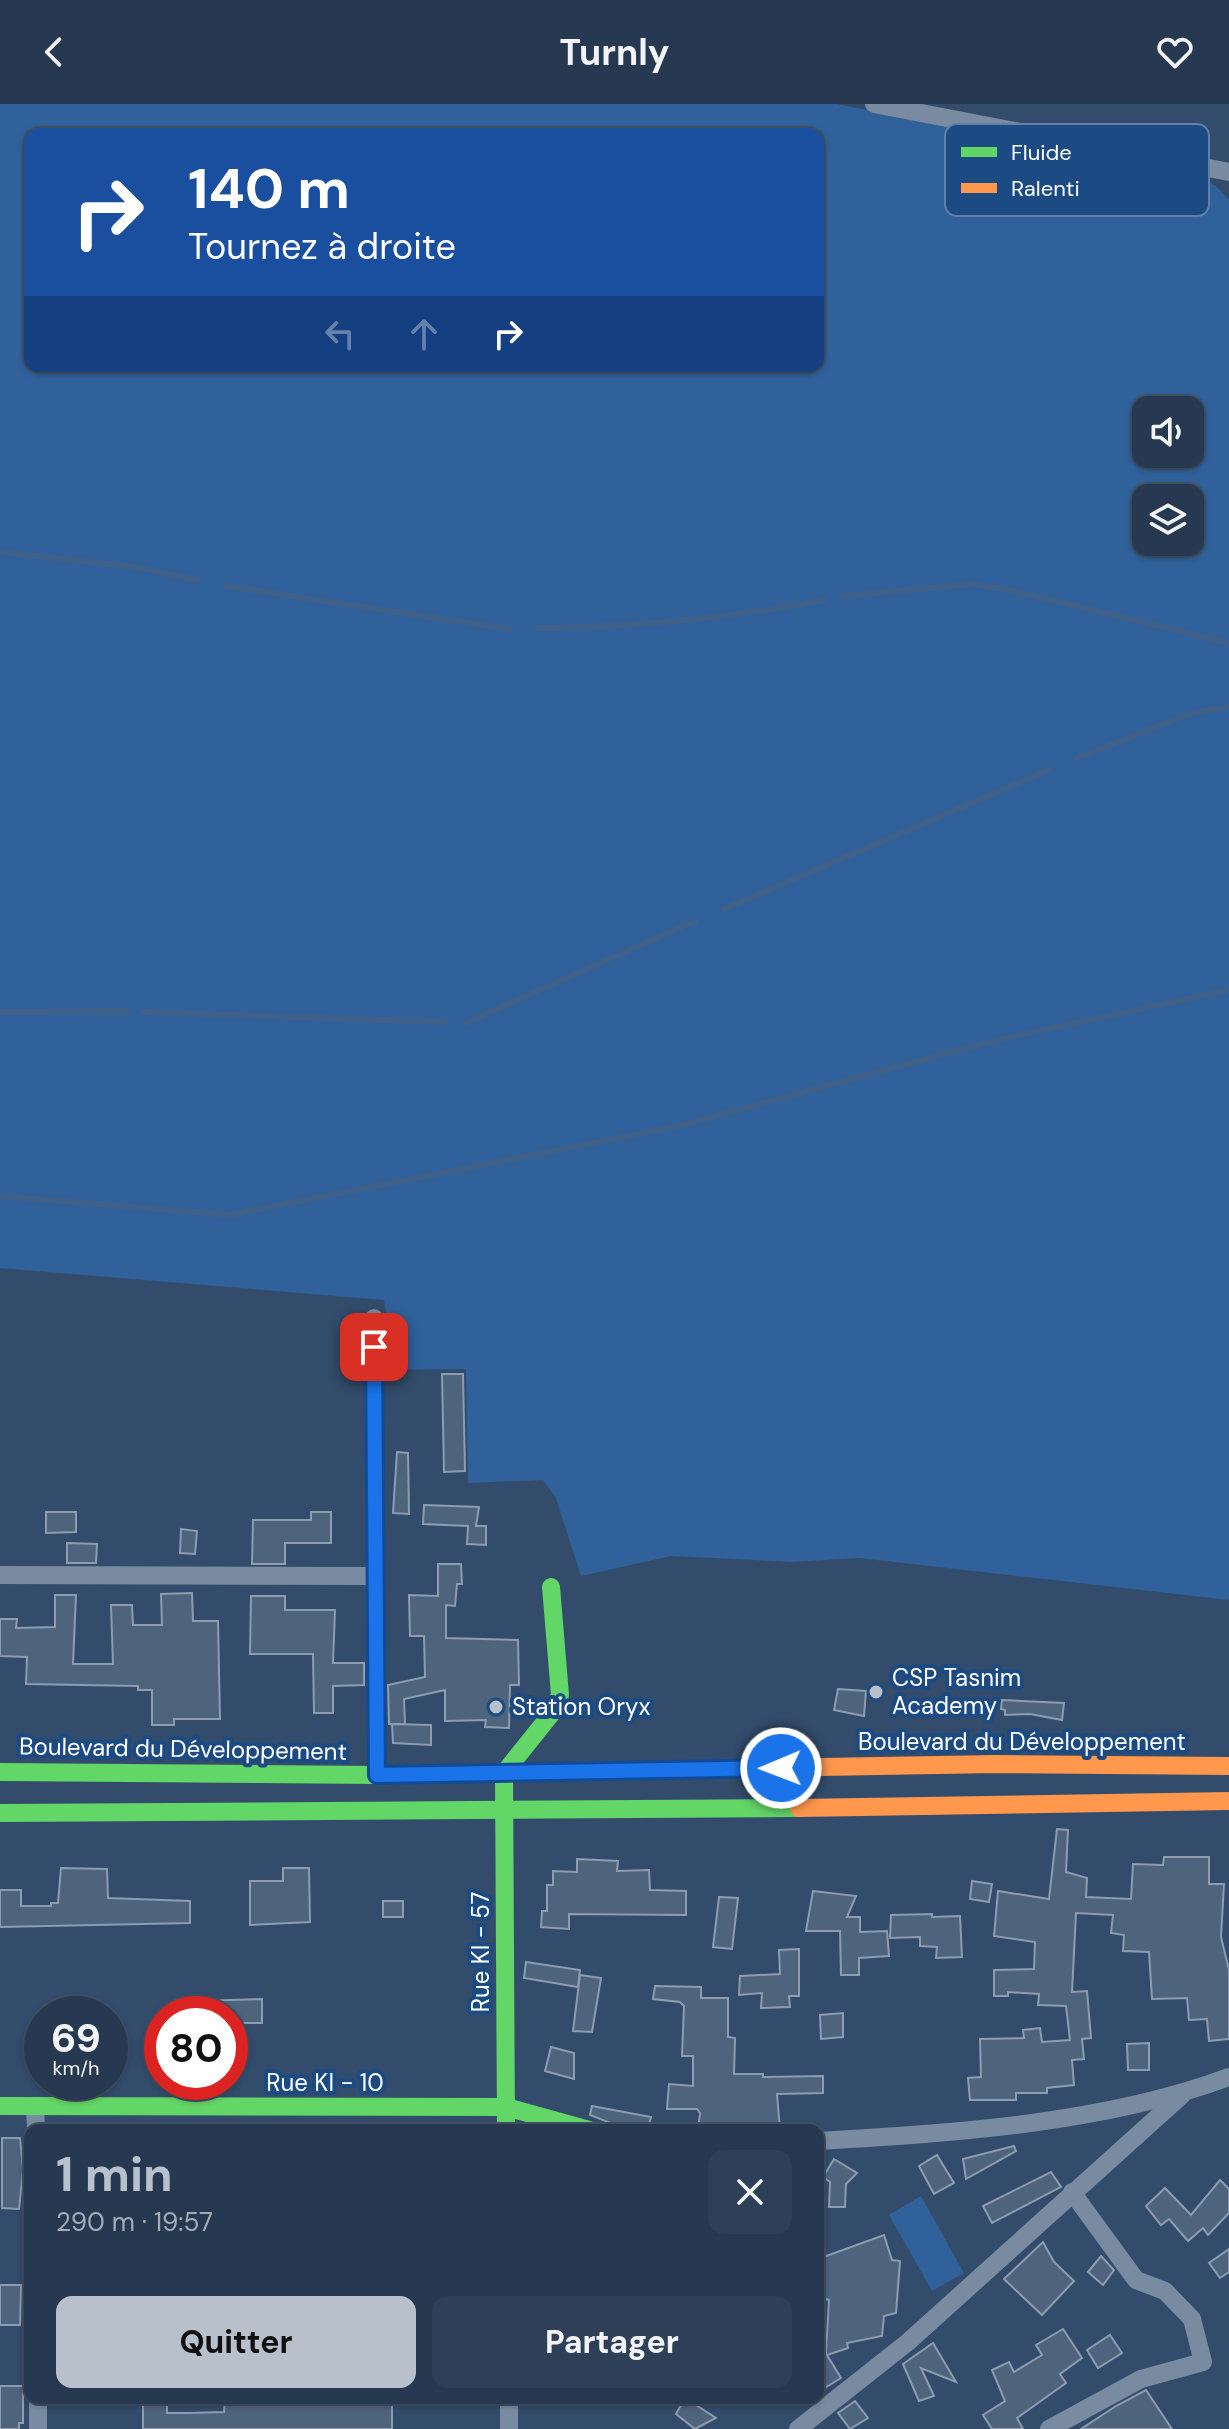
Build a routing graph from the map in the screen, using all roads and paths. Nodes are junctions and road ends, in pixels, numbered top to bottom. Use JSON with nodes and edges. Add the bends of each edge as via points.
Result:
{"nodes":[{"id":1,"x":874,"y":104,"type":"edge"},
{"id":2,"x":977,"y":124,"type":"edge"},
{"id":3,"x":1229,"y":154,"type":"edge"},
{"id":4,"x":1209,"y":169,"type":"edge"},
{"id":5,"x":1229,"y":173,"type":"edge"},
{"id":6,"x":374,"y":1318,"type":"dead end"},
{"id":7,"x":0,"y":1575,"type":"edge"},
{"id":8,"x":376,"y":1576,"type":"junction"},
{"id":9,"x":551,"y":1587,"type":"dead end"},
{"id":10,"x":1229,"y":1766,"type":"edge"},
{"id":11,"x":0,"y":1772,"type":"edge"},
{"id":12,"x":504,"y":1773,"type":"junction"},
{"id":13,"x":377,"y":1775,"type":"junction"},
{"id":14,"x":1229,"y":1801,"type":"edge"},
{"id":15,"x":504,"y":1812,"type":"junction"},
{"id":16,"x":0,"y":1813,"type":"edge"},
{"id":17,"x":1229,"y":2077,"type":"edge"},
{"id":18,"x":1182,"y":2095,"type":"junction"},
{"id":19,"x":0,"y":2106,"type":"edge"},
{"id":20,"x":35,"y":2106,"type":"junction"},
{"id":21,"x":506,"y":2107,"type":"junction"},
{"id":22,"x":36,"y":2124,"type":"edge"},
{"id":23,"x":506,"y":2124,"type":"edge"},
{"id":24,"x":567,"y":2124,"type":"edge"},
{"id":25,"x":824,"y":2141,"type":"edge"},
{"id":26,"x":1072,"y":2192,"type":"junction"},
{"id":27,"x":38,"y":2404,"type":"edge"},
{"id":28,"x":509,"y":2404,"type":"edge"},
{"id":29,"x":38,"y":2429,"type":"edge"},
{"id":30,"x":509,"y":2429,"type":"edge"},
{"id":31,"x":798,"y":2429,"type":"edge"},
{"id":32,"x":1049,"y":2429,"type":"edge"}],
"edges":[{"from":1,"to":2,"type":"street"},
{"from":3,"to":5,"type":"street"},
{"from":4,"to":5,"type":"street"},
{"from":6,"to":8,"type":"street"},
{"from":7,"to":8,"type":"street"},
{"from":8,"to":13,"type":"street"},
{"from":9,"to":12,"type":"main road","via":[[560,1695]]},
{"from":10,"to":12,"type":"main road","name":"Boulevard du Développement","via":[[996,1764]]},
{"from":11,"to":13,"type":"main road","name":"Boulevard du Développement"},
{"from":12,"to":13,"type":"main road","name":"Boulevard du Développement"},
{"from":12,"to":15,"type":"main road","name":"Rue KI - 57"},
{"from":14,"to":15,"type":"main road"},
{"from":15,"to":16,"type":"main road"},
{"from":15,"to":21,"type":"main road","name":"Rue KI - 57"},
{"from":17,"to":18,"type":"street"},
{"from":18,"to":25,"type":"street","via":[[972,2129]]},
{"from":18,"to":26,"type":"street"},
{"from":19,"to":20,"type":"main road","name":"Rue KI - 10"},
{"from":20,"to":21,"type":"main road","name":"Rue KI - 10"},
{"from":20,"to":22,"type":"street"},
{"from":21,"to":23,"type":"main road","name":"Rue KI - 57"},
{"from":21,"to":24,"type":"main road","name":"Rue KI - 10"},
{"from":26,"to":31,"type":"street","via":[[908,2342]]},
{"from":26,"to":32,"type":"street","via":[[1136,2280],[1165,2291],[1192,2319],[1203,2362],[1141,2379]]},
{"from":27,"to":29,"type":"street"},
{"from":28,"to":30,"type":"street"}]}
